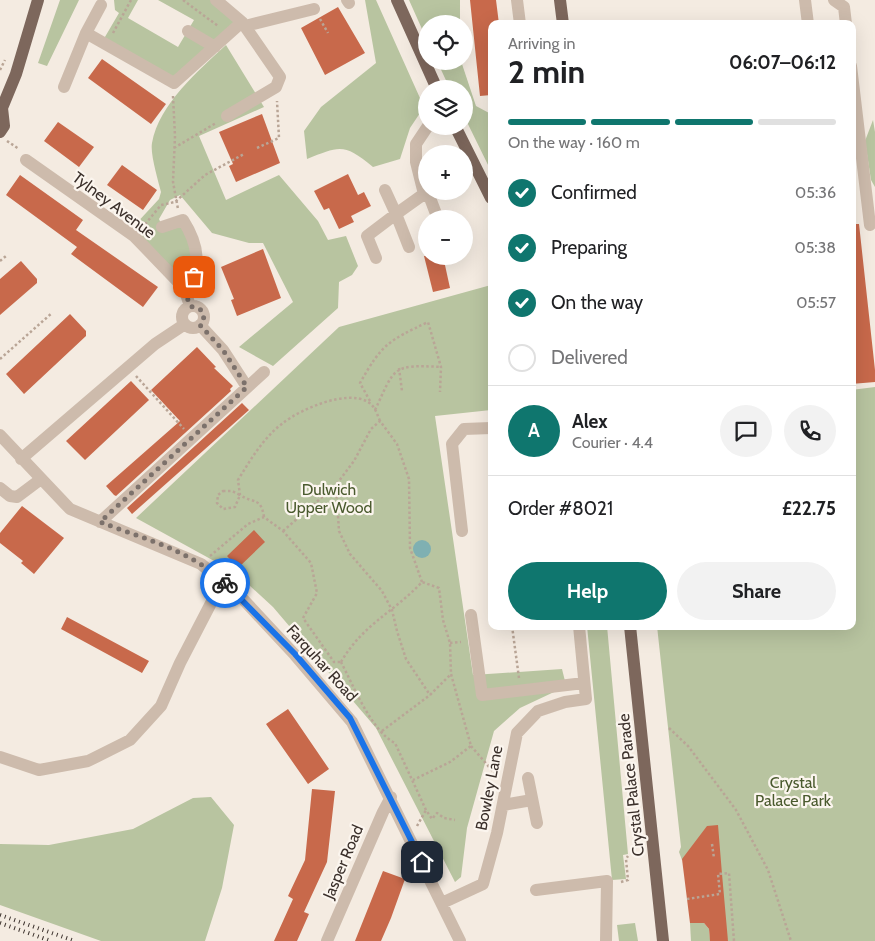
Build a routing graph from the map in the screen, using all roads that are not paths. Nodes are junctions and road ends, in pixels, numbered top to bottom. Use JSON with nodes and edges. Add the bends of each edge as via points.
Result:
{"nodes":[{"id":1,"x":38,"y":0,"type":"edge"},
{"id":2,"x":216,"y":0,"type":"edge"},
{"id":3,"x":397,"y":0,"type":"edge"},
{"id":4,"x":517,"y":0,"type":"edge"},
{"id":5,"x":805,"y":0,"type":"edge"},
{"id":6,"x":834,"y":0,"type":"edge"},
{"id":7,"x":561,"y":1,"type":"edge"},
{"id":8,"x":101,"y":5,"type":"dead end"},
{"id":9,"x":314,"y":9,"type":"dead end"},
{"id":10,"x":520,"y":20,"type":"edge"},
{"id":11,"x":563,"y":20,"type":"edge"},
{"id":12,"x":808,"y":20,"type":"edge"},
{"id":13,"x":846,"y":20,"type":"edge"},
{"id":14,"x":244,"y":24,"type":"junction"},
{"id":15,"x":188,"y":31,"type":"dead end"},
{"id":16,"x":86,"y":33,"type":"junction"},
{"id":17,"x":214,"y":47,"type":"junction"},
{"id":18,"x":433,"y":80,"type":"edge"},
{"id":19,"x":64,"y":87,"type":"dead end"},
{"id":20,"x":1,"y":108,"type":"edge"},
{"id":21,"x":856,"y":108,"type":"edge"},
{"id":22,"x":227,"y":116,"type":"road end"},
{"id":23,"x":0,"y":134,"type":"edge"},
{"id":24,"x":422,"y":135,"type":"edge"},
{"id":25,"x":460,"y":135,"type":"edge"},
{"id":26,"x":26,"y":160,"type":"road end"},
{"id":27,"x":418,"y":170,"type":"edge"},
{"id":28,"x":385,"y":190,"type":"dead end"},
{"id":29,"x":488,"y":192,"type":"edge"},
{"id":30,"x":418,"y":198,"type":"edge"},
{"id":31,"x":396,"y":214,"type":"junction"},
{"id":32,"x":870,"y":225,"type":"dead end"},
{"id":33,"x":162,"y":226,"type":"dead end"},
{"id":34,"x":409,"y":247,"type":"dead end"},
{"id":35,"x":376,"y":258,"type":"dead end"},
{"id":36,"x":184,"y":288,"type":"junction"},
{"id":37,"x":190,"y":306,"type":"junction"},
{"id":38,"x":185,"y":324,"type":"junction"},
{"id":39,"x":200,"y":325,"type":"junction"},
{"id":40,"x":264,"y":372,"type":"dead end"},
{"id":41,"x":247,"y":387,"type":"junction"},
{"id":42,"x":488,"y":428,"type":"edge"},
{"id":43,"x":0,"y":435,"type":"edge"},
{"id":44,"x":21,"y":459,"type":"junction"},
{"id":45,"x":41,"y":479,"type":"junction"},
{"id":46,"x":0,"y":488,"type":"edge"},
{"id":47,"x":100,"y":522,"type":"junction"},
{"id":48,"x":462,"y":531,"type":"dead end"},
{"id":49,"x":223,"y":580,"type":"junction"},
{"id":50,"x":471,"y":615,"type":"dead end"},
{"id":51,"x":578,"y":630,"type":"edge"},
{"id":52,"x":630,"y":630,"type":"edge"},
{"id":53,"x":584,"y":683,"type":"junction"},
{"id":54,"x":0,"y":757,"type":"edge"},
{"id":55,"x":528,"y":778,"type":"dead end"},
{"id":56,"x":391,"y":798,"type":"junction"},
{"id":57,"x":532,"y":800,"type":"junction"},
{"id":58,"x":503,"y":805,"type":"junction"},
{"id":59,"x":537,"y":823,"type":"dead end"},
{"id":60,"x":536,"y":890,"type":"dead end"},
{"id":61,"x":442,"y":902,"type":"junction"},
{"id":62,"x":327,"y":941,"type":"edge"},
{"id":63,"x":460,"y":941,"type":"edge"},
{"id":64,"x":606,"y":941,"type":"edge"},
{"id":65,"x":664,"y":941,"type":"edge"}],
"edges":[{"from":1,"to":20,"type":"main road","via":[[19,65]]},
{"from":2,"to":14,"type":"street"},
{"from":3,"to":18,"type":"main road"},
{"from":4,"to":10,"type":"street"},
{"from":5,"to":12,"type":"street"},
{"from":6,"to":13,"type":"street","via":[[844,7]]},
{"from":7,"to":11,"type":"main road"},
{"from":8,"to":16,"type":"street"},
{"from":9,"to":14,"type":"street"},
{"from":14,"to":17,"type":"street"},
{"from":14,"to":22,"type":"street","via":[[280,77],[276,87]]},
{"from":15,"to":17,"type":"street"},
{"from":16,"to":17,"type":"street","via":[[174,83]]},
{"from":16,"to":19,"type":"street"},
{"from":20,"to":23,"type":"main road","via":[[4,126]]},
{"from":21,"to":32,"type":"street"},
{"from":24,"to":27,"type":"street","via":[[416,144]]},
{"from":25,"to":29,"type":"main road"},
{"from":26,"to":36,"type":"street","name":"Tylney Avenue","via":[[134,236]]},
{"from":28,"to":31,"type":"street"},
{"from":30,"to":31,"type":"street"},
{"from":31,"to":34,"type":"street"},
{"from":31,"to":35,"type":"street","via":[[367,236]]},
{"from":33,"to":36,"type":"street","via":[[182,220],[193,236],[194,277]]},
{"from":36,"to":37,"type":"street","name":"Tylney Avenue"},
{"from":37,"to":38,"type":"street","via":[[182,316]]},
{"from":37,"to":39,"type":"street","name":"Tylney Avenue","via":[[198,307],[203,313]]},
{"from":38,"to":39,"type":"street","via":[[192,328]]},
{"from":38,"to":44,"type":"street","via":[[128,367]]},
{"from":39,"to":41,"type":"street","via":[[223,350]]},
{"from":40,"to":41,"type":"street"},
{"from":41,"to":47,"type":"street"},
{"from":42,"to":48,"type":"street","via":[[464,429],[452,444]]},
{"from":43,"to":44,"type":"street","name":"Farquhar Road"},
{"from":44,"to":45,"type":"street","name":"Farquhar Road"},
{"from":45,"to":46,"type":"street","via":[[17,497]]},
{"from":45,"to":47,"type":"street","name":"Farquhar Road","via":[[70,509]]},
{"from":47,"to":49,"type":"street","name":"Farquhar Road","via":[[177,552]]},
{"from":49,"to":54,"type":"street","via":[[161,706],[130,740],[88,761],[39,770]]},
{"from":49,"to":56,"type":"street","name":"Farquhar Road","via":[[295,654],[350,718]]},
{"from":50,"to":53,"type":"street","via":[[482,695]]},
{"from":51,"to":53,"type":"street"},
{"from":52,"to":65,"type":"main road","name":"Crystal Palace Parade"},
{"from":53,"to":58,"type":"street","name":"Bowley Lane","via":[[586,699],[538,711],[516,733]]},
{"from":55,"to":57,"type":"street"},
{"from":56,"to":61,"type":"street","name":"Farquhar Road"},
{"from":56,"to":62,"type":"street","name":"Jasper Road"},
{"from":57,"to":58,"type":"street"},
{"from":57,"to":59,"type":"street"},
{"from":58,"to":61,"type":"street","name":"Bowley Lane","via":[[483,884]]},
{"from":60,"to":64,"type":"street","via":[[607,881]]},
{"from":61,"to":63,"type":"street","name":"Farquhar Road"}]}
